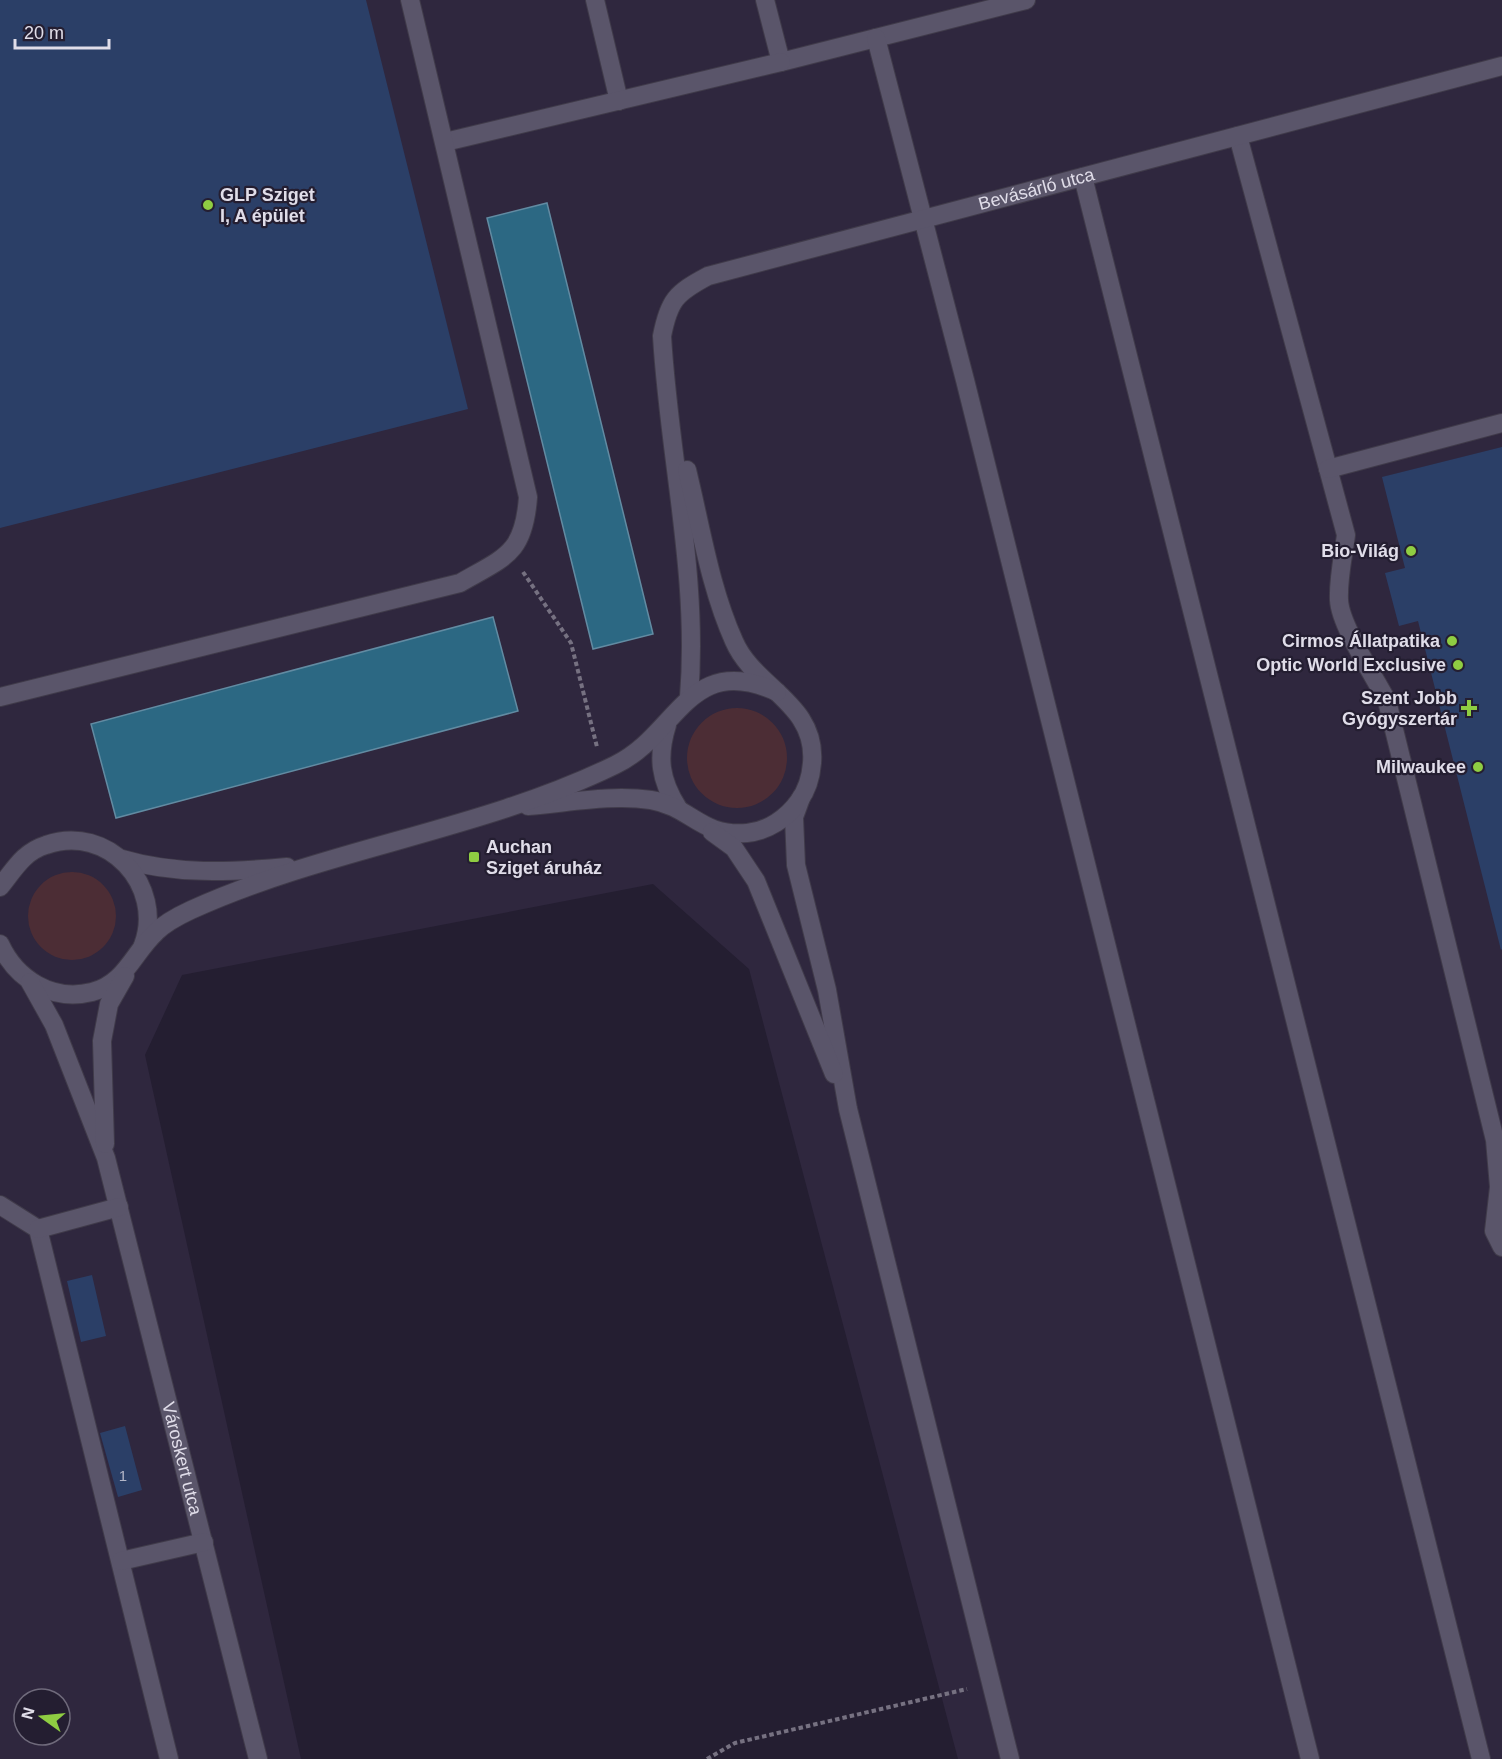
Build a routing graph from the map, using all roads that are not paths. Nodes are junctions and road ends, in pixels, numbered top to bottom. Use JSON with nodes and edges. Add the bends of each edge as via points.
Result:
{"nodes":[{"id":1,"x":410,"y":0,"type":"edge"},
{"id":2,"x":595,"y":0,"type":"edge"},
{"id":3,"x":765,"y":0,"type":"edge"},
{"id":4,"x":1026,"y":0,"type":"edge"},
{"id":5,"x":983,"y":5,"type":"edge"},
{"id":6,"x":876,"y":38,"type":"junction"},
{"id":7,"x":781,"y":62,"type":"junction"},
{"id":8,"x":1502,"y":66,"type":"edge"},
{"id":9,"x":619,"y":101,"type":"junction"},
{"id":10,"x":1238,"y":136,"type":"junction"},
{"id":11,"x":445,"y":142,"type":"junction"},
{"id":12,"x":1083,"y":177,"type":"junction"},
{"id":13,"x":921,"y":219,"type":"junction"},
{"id":14,"x":669,"y":397,"type":"junction"},
{"id":15,"x":1502,"y":423,"type":"edge"},
{"id":16,"x":1328,"y":469,"type":"junction"},
{"id":17,"x":777,"y":692,"type":"junction"},
{"id":18,"x":0,"y":697,"type":"edge"},
{"id":19,"x":689,"y":697,"type":"junction"},
{"id":20,"x":668,"y":723,"type":"junction"},
{"id":21,"x":801,"y":798,"type":"junction"},
{"id":22,"x":509,"y":808,"type":"junction"},
{"id":23,"x":678,"y":808,"type":"junction"},
{"id":24,"x":708,"y":829,"type":"junction"},
{"id":25,"x":122,"y":859,"type":"junction"},
{"id":26,"x":308,"y":865,"type":"junction"},
{"id":27,"x":1,"y":888,"type":"edge"},
{"id":28,"x":0,"y":944,"type":"edge"},
{"id":29,"x":134,"y":962,"type":"junction"},
{"id":30,"x":15,"y":974,"type":"edge"},
{"id":31,"x":848,"y":1109,"type":"junction"},
{"id":32,"x":106,"y":1158,"type":"junction"},
{"id":33,"x":0,"y":1205,"type":"edge"},
{"id":34,"x":119,"y":1207,"type":"junction"},
{"id":35,"x":38,"y":1229,"type":"junction"},
{"id":36,"x":1502,"y":1247,"type":"edge"},
{"id":37,"x":204,"y":1542,"type":"junction"},
{"id":38,"x":121,"y":1561,"type":"junction"},
{"id":39,"x":169,"y":1759,"type":"edge"},
{"id":40,"x":258,"y":1759,"type":"edge"},
{"id":41,"x":1010,"y":1759,"type":"edge"},
{"id":42,"x":1310,"y":1759,"type":"edge"},
{"id":43,"x":1481,"y":1759,"type":"edge"}],
"edges":[{"from":1,"to":11,"type":"street"},
{"from":2,"to":9,"type":"street"},
{"from":3,"to":7,"type":"street"},
{"from":4,"to":5,"type":"street"},
{"from":5,"to":6,"type":"street"},
{"from":6,"to":7,"type":"street"},
{"from":6,"to":13,"type":"street"},
{"from":7,"to":9,"type":"street"},
{"from":8,"to":10,"type":"street","name":"Bevásárló utca"},
{"from":9,"to":11,"type":"street"},
{"from":10,"to":12,"type":"street","name":"Bevásárló utca"},
{"from":10,"to":16,"type":"street"},
{"from":11,"to":18,"type":"street","via":[[528,497],[526,523],[510,554],[460,583]]},
{"from":12,"to":13,"type":"street","name":"Bevásárló utca"},
{"from":12,"to":43,"type":"street"},
{"from":13,"to":14,"type":"street","name":"Bevásárló utca","via":[[708,276],[682,290],[667,309],[662,336]]},
{"from":13,"to":42,"type":"street","via":[[960,359]]},
{"from":14,"to":17,"type":"street","via":[[734,642],[744,659]]},
{"from":14,"to":19,"type":"street","via":[[689,584],[693,651]]},
{"from":15,"to":16,"type":"street"},
{"from":16,"to":36,"type":"street","via":[[1346,535],[1339,603],[1352,638],[1387,701],[1495,1140],[1499,1187],[1494,1231]]},
{"from":17,"to":19,"type":"street","via":[[742,681],[705,687]]},
{"from":17,"to":21,"type":"street","via":[[795,708],[811,744],[811,776]]},
{"from":19,"to":20,"type":"street"},
{"from":20,"to":22,"type":"street","via":[[628,759]]},
{"from":20,"to":23,"type":"street","via":[[660,767],[666,789]]},
{"from":21,"to":24,"type":"street","via":[[788,815],[770,827],[729,834]]},
{"from":21,"to":31,"type":"street","via":[[794,818],[796,865],[827,990]]},
{"from":22,"to":23,"type":"street","via":[[618,798],[651,800]]},
{"from":22,"to":26,"type":"street"},
{"from":23,"to":24,"type":"street"},
{"from":24,"to":31,"type":"street","via":[[734,849],[756,881]]},
{"from":25,"to":26,"type":"street","via":[[171,870]]},
{"from":25,"to":27,"type":"street","via":[[105,848],[66,840],[28,854],[13,868]]},
{"from":25,"to":29,"type":"street","via":[[136,875],[149,915],[146,936]]},
{"from":26,"to":29,"type":"street","via":[[170,921],[155,933]]},
{"from":28,"to":30,"type":"street","name":"Városkert utca"},
{"from":29,"to":30,"type":"street","via":[[112,983],[92,992],[49,991]]},
{"from":29,"to":32,"type":"street","name":"Városkert utca","via":[[110,1004],[102,1041]]},
{"from":30,"to":32,"type":"street","name":"Városkert utca","via":[[54,1025]]},
{"from":31,"to":41,"type":"street"},
{"from":32,"to":34,"type":"street","name":"Városkert utca"},
{"from":33,"to":35,"type":"street"},
{"from":34,"to":35,"type":"street"},
{"from":34,"to":37,"type":"street","name":"Városkert utca"},
{"from":35,"to":38,"type":"street"},
{"from":37,"to":38,"type":"street"},
{"from":37,"to":40,"type":"street","name":"Városkert utca"},
{"from":38,"to":39,"type":"street"}]}
